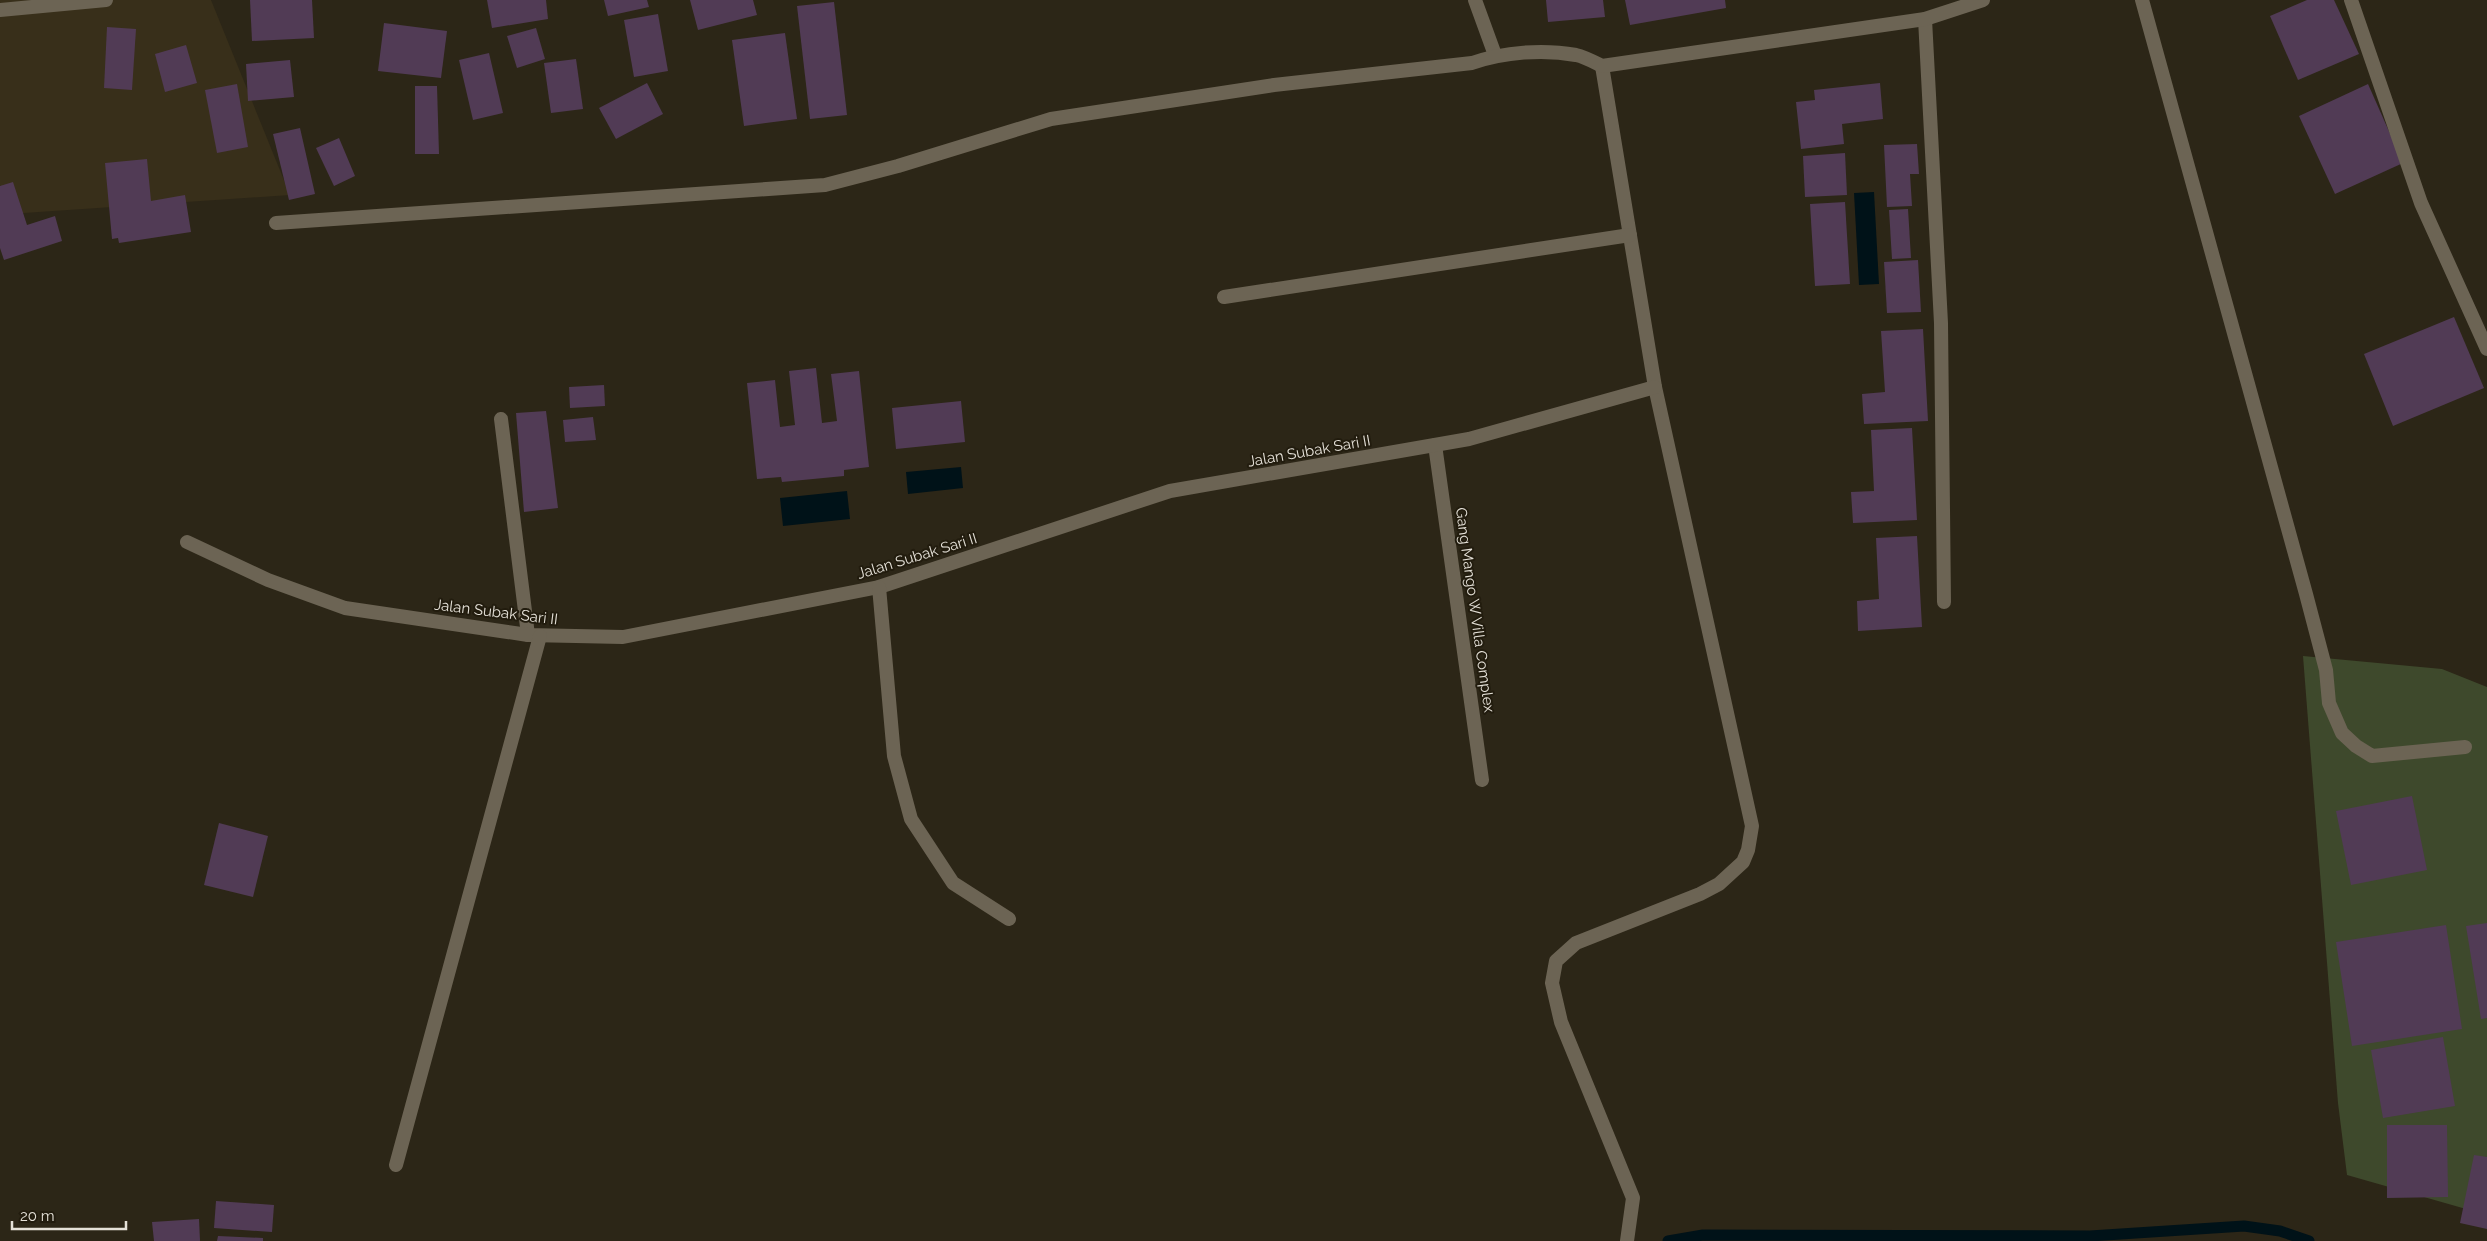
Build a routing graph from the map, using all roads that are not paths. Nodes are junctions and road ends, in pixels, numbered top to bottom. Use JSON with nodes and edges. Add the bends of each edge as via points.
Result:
{"nodes":[{"id":1,"x":106,"y":0,"type":"edge"},
{"id":2,"x":1475,"y":0,"type":"edge"},
{"id":3,"x":1983,"y":0,"type":"edge"},
{"id":4,"x":2142,"y":0,"type":"edge"},
{"id":5,"x":2351,"y":0,"type":"edge"},
{"id":6,"x":0,"y":10,"type":"edge"},
{"id":7,"x":1925,"y":19,"type":"junction"},
{"id":8,"x":1495,"y":55,"type":"junction"},
{"id":9,"x":1602,"y":66,"type":"junction"},
{"id":10,"x":276,"y":223,"type":"dead end"},
{"id":11,"x":1630,"y":236,"type":"junction"},
{"id":12,"x":1224,"y":297,"type":"dead end"},
{"id":13,"x":2487,"y":349,"type":"edge"},
{"id":14,"x":1655,"y":387,"type":"junction"},
{"id":15,"x":501,"y":419,"type":"dead end"},
{"id":16,"x":1435,"y":445,"type":"junction"},
{"id":17,"x":187,"y":542,"type":"dead end"},
{"id":18,"x":879,"y":587,"type":"junction"},
{"id":19,"x":1944,"y":602,"type":"dead end"},
{"id":20,"x":534,"y":635,"type":"junction"},
{"id":21,"x":2465,"y":748,"type":"dead end"},
{"id":22,"x":1482,"y":780,"type":"dead end"},
{"id":23,"x":1009,"y":919,"type":"dead end"},
{"id":24,"x":396,"y":1165,"type":"dead end"},
{"id":25,"x":1627,"y":1241,"type":"edge"}],
"edges":[{"from":1,"to":6,"type":"street"},
{"from":2,"to":8,"type":"street"},
{"from":3,"to":7,"type":"street"},
{"from":4,"to":21,"type":"street","via":[[2306,594],[2326,670],[2329,703],[2342,733],[2372,756]]},
{"from":5,"to":13,"type":"street","via":[[2421,203]]},
{"from":7,"to":9,"type":"street"},
{"from":7,"to":19,"type":"street","via":[[1941,323]]},
{"from":8,"to":9,"type":"street","via":[[1577,55]]},
{"from":8,"to":10,"type":"street","via":[[1472,62],[1274,85],[1051,119],[825,185]]},
{"from":9,"to":11,"type":"street"},
{"from":11,"to":12,"type":"street"},
{"from":11,"to":14,"type":"street"},
{"from":14,"to":16,"type":"street","name":"Jalan Subak Sari II","via":[[1469,439]]},
{"from":14,"to":25,"type":"street","via":[[1752,826],[1743,862],[1719,884],[1576,943],[1556,960],[1552,983],[1561,1022],[1633,1198]]},
{"from":15,"to":20,"type":"street"},
{"from":16,"to":18,"type":"street","name":"Jalan Subak Sari II","via":[[1170,491]]},
{"from":16,"to":22,"type":"street","name":"Gang Mango W Villa Complex"},
{"from":17,"to":20,"type":"street","name":"Jalan Subak Sari II","via":[[268,580],[345,608]]},
{"from":18,"to":20,"type":"street","name":"Jalan Subak Sari II","via":[[622,637]]},
{"from":18,"to":23,"type":"street","via":[[894,756],[911,819],[953,883]]},
{"from":20,"to":24,"type":"street"}]}
